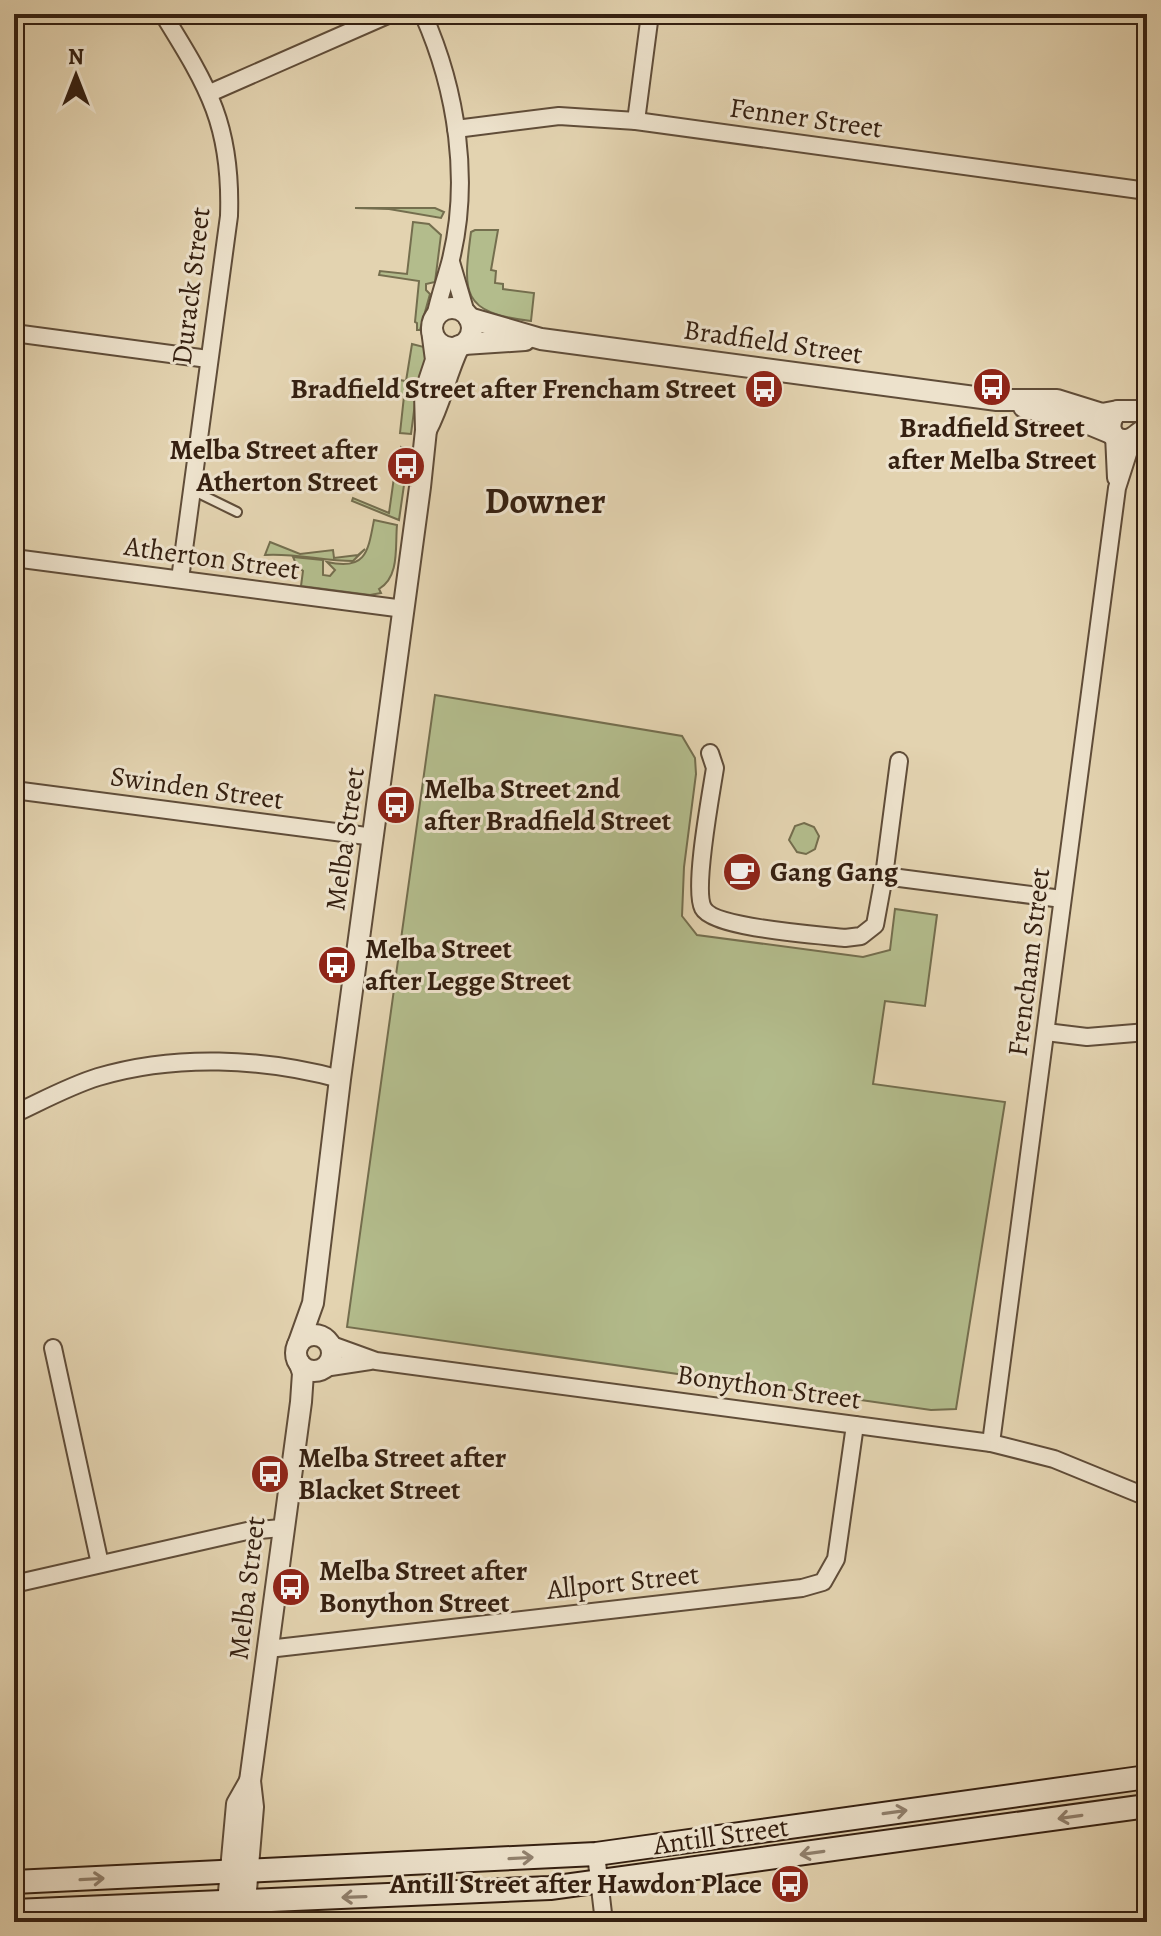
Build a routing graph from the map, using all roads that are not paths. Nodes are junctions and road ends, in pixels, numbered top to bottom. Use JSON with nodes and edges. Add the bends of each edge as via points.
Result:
{"nodes":[{"id":1,"x":163,"y":14,"type":"edge"},
{"id":2,"x":390,"y":14,"type":"edge"},
{"id":3,"x":423,"y":14,"type":"edge"},
{"id":4,"x":650,"y":14,"type":"edge"},
{"id":5,"x":210,"y":93,"type":"junction"},
{"id":6,"x":636,"y":121,"type":"junction"},
{"id":7,"x":456,"y":129,"type":"junction"},
{"id":8,"x":1147,"y":191,"type":"edge"},
{"id":9,"x":451,"y":262,"type":"junction"},
{"id":10,"x":468,"y":316,"type":"junction"},
{"id":11,"x":434,"y":324,"type":"junction"},
{"id":12,"x":14,"y":333,"type":"edge"},
{"id":13,"x":541,"y":339,"type":"junction"},
{"id":14,"x":462,"y":345,"type":"junction"},
{"id":15,"x":208,"y":359,"type":"junction"},
{"id":16,"x":997,"y":400,"type":"junction"},
{"id":17,"x":1132,"y":411,"type":"edge"},
{"id":18,"x":426,"y":430,"type":"junction"},
{"id":19,"x":1129,"y":433,"type":"edge"},
{"id":20,"x":191,"y":489,"type":"junction"},
{"id":21,"x":237,"y":512,"type":"dead end"},
{"id":22,"x":14,"y":558,"type":"edge"},
{"id":23,"x":180,"y":579,"type":"junction"},
{"id":24,"x":404,"y":609,"type":"junction"},
{"id":25,"x":710,"y":753,"type":"dead end"},
{"id":26,"x":899,"y":761,"type":"dead end"},
{"id":27,"x":14,"y":790,"type":"edge"},
{"id":28,"x":374,"y":837,"type":"junction"},
{"id":29,"x":884,"y":876,"type":"junction"},
{"id":30,"x":1062,"y":899,"type":"junction"},
{"id":31,"x":1046,"y":1032,"type":"junction"},
{"id":32,"x":1147,"y":1032,"type":"edge"},
{"id":33,"x":340,"y":1079,"type":"junction"},
{"id":34,"x":14,"y":1114,"type":"edge"},
{"id":35,"x":313,"y":1303,"type":"junction"},
{"id":36,"x":327,"y":1342,"type":"junction"},
{"id":37,"x":53,"y":1348,"type":"dead end"},
{"id":38,"x":299,"y":1355,"type":"junction"},
{"id":39,"x":376,"y":1361,"type":"junction"},
{"id":40,"x":323,"y":1368,"type":"junction"},
{"id":41,"x":301,"y":1402,"type":"junction"},
{"id":42,"x":855,"y":1425,"type":"junction"},
{"id":43,"x":991,"y":1443,"type":"junction"},
{"id":44,"x":1147,"y":1497,"type":"edge"},
{"id":45,"x":282,"y":1528,"type":"junction"},
{"id":46,"x":100,"y":1564,"type":"junction"},
{"id":47,"x":14,"y":1584,"type":"edge"},
{"id":48,"x":268,"y":1649,"type":"junction"},
{"id":49,"x":1147,"y":1777,"type":"edge"},
{"id":50,"x":1147,"y":1806,"type":"edge"},
{"id":51,"x":596,"y":1854,"type":"junction"},
{"id":52,"x":239,"y":1872,"type":"junction"},
{"id":53,"x":14,"y":1882,"type":"edge"},
{"id":54,"x":600,"y":1883,"type":"junction"},
{"id":55,"x":236,"y":1902,"type":"junction"},
{"id":56,"x":14,"y":1911,"type":"edge"},
{"id":57,"x":604,"y":1922,"type":"edge"}],
"edges":[{"from":1,"to":5,"type":"street","name":"Durack Street"},
{"from":2,"to":5,"type":"street"},
{"from":3,"to":7,"type":"street","name":"Melba Street","via":[[450,88]]},
{"from":4,"to":6,"type":"street"},
{"from":5,"to":15,"type":"street","name":"Durack Street","via":[[226,146],[230,188]]},
{"from":6,"to":7,"type":"street","name":"Fenner Street","via":[[559,116]]},
{"from":6,"to":8,"type":"street","name":"Fenner Street"},
{"from":7,"to":9,"type":"street","name":"Melba Street","via":[[459,184]]},
{"from":9,"to":10,"type":"street","name":"Melba Street"},
{"from":9,"to":11,"type":"street","name":"Melba Street"},
{"from":10,"to":11,"type":"street","via":[[451,308],[440,312]]},
{"from":10,"to":13,"type":"street","name":"Bradfield Street"},
{"from":10,"to":14,"type":"street","via":[[472,330]]},
{"from":11,"to":14,"type":"street","via":[[443,345]]},
{"from":11,"to":18,"type":"street","name":"Melba Street","via":[[436,360],[425,393]]},
{"from":12,"to":15,"type":"street"},
{"from":13,"to":14,"type":"street","name":"Bradfield Street"},
{"from":13,"to":16,"type":"street","name":"Bradfield Street"},
{"from":14,"to":18,"type":"street","name":"Melba Street"},
{"from":15,"to":20,"type":"street","name":"Durack Street"},
{"from":16,"to":17,"type":"street","name":"Bradfield Street","via":[[1057,400],[1102,414]]},
{"from":16,"to":19,"type":"street","name":"Bradfield Street"},
{"from":17,"to":19,"type":"street","via":[[1139,418]]},
{"from":18,"to":24,"type":"street","name":"Melba Street"},
{"from":19,"to":30,"type":"street","name":"Frencham Street","via":[[1117,488]]},
{"from":20,"to":21,"type":"lane"},
{"from":20,"to":23,"type":"street","name":"Durack Street"},
{"from":22,"to":23,"type":"street","name":"Atherton Street"},
{"from":23,"to":24,"type":"street","name":"Atherton Street"},
{"from":24,"to":28,"type":"street","name":"Melba Street"},
{"from":25,"to":29,"type":"street","via":[[715,768],[700,886],[703,909],[713,918],[861,936],[875,925]]},
{"from":26,"to":29,"type":"street"},
{"from":27,"to":28,"type":"street","name":"Swinden Street"},
{"from":28,"to":33,"type":"street","name":"Melba Street"},
{"from":29,"to":30,"type":"street"},
{"from":30,"to":31,"type":"street","name":"Frencham Street"},
{"from":31,"to":32,"type":"street","via":[[1087,1037]]},
{"from":31,"to":43,"type":"street","name":"Frencham Street"},
{"from":33,"to":34,"type":"street","via":[[227,1061],[141,1066],[70,1087]]},
{"from":33,"to":35,"type":"street","name":"Melba Street"},
{"from":35,"to":36,"type":"street","name":"Melba Street"},
{"from":35,"to":38,"type":"street","name":"Melba Street"},
{"from":36,"to":38,"type":"street","via":[[307,1337]]},
{"from":36,"to":39,"type":"street","name":"Bonython Street"},
{"from":36,"to":40,"type":"street","via":[[331,1359]]},
{"from":37,"to":46,"type":"street"},
{"from":38,"to":40,"type":"street","via":[[311,1371]]},
{"from":38,"to":41,"type":"street","name":"Melba Street"},
{"from":39,"to":40,"type":"street","name":"Bonython Street"},
{"from":39,"to":42,"type":"street","name":"Bonython Street"},
{"from":40,"to":41,"type":"street","name":"Melba Street"},
{"from":41,"to":45,"type":"street","name":"Melba Street"},
{"from":42,"to":43,"type":"street","name":"Bonython Street"},
{"from":42,"to":48,"type":"street","name":"Allport Street","via":[[836,1559],[823,1582]]},
{"from":43,"to":44,"type":"street","name":"Bonython Street","via":[[1054,1459]]},
{"from":45,"to":46,"type":"street"},
{"from":45,"to":48,"type":"street","name":"Melba Street"},
{"from":46,"to":47,"type":"street"},
{"from":48,"to":52,"type":"street","name":"Melba Street","via":[[250,1781],[237,1804]]},
{"from":51,"to":49,"type":"main road","name":"Antill Street","one_way":true},
{"from":50,"to":54,"type":"main road","name":"Antill Street","one_way":true},
{"from":52,"to":51,"type":"main road","name":"Antill Street","one_way":true},
{"from":51,"to":54,"type":"street"},
{"from":53,"to":52,"type":"main road","name":"Antill Street","one_way":true},
{"from":52,"to":55,"type":"street","name":"Melba Street"},
{"from":54,"to":55,"type":"main road","name":"Antill Street","one_way":true},
{"from":54,"to":57,"type":"street"},
{"from":55,"to":56,"type":"main road","name":"Antill Street"}]}
